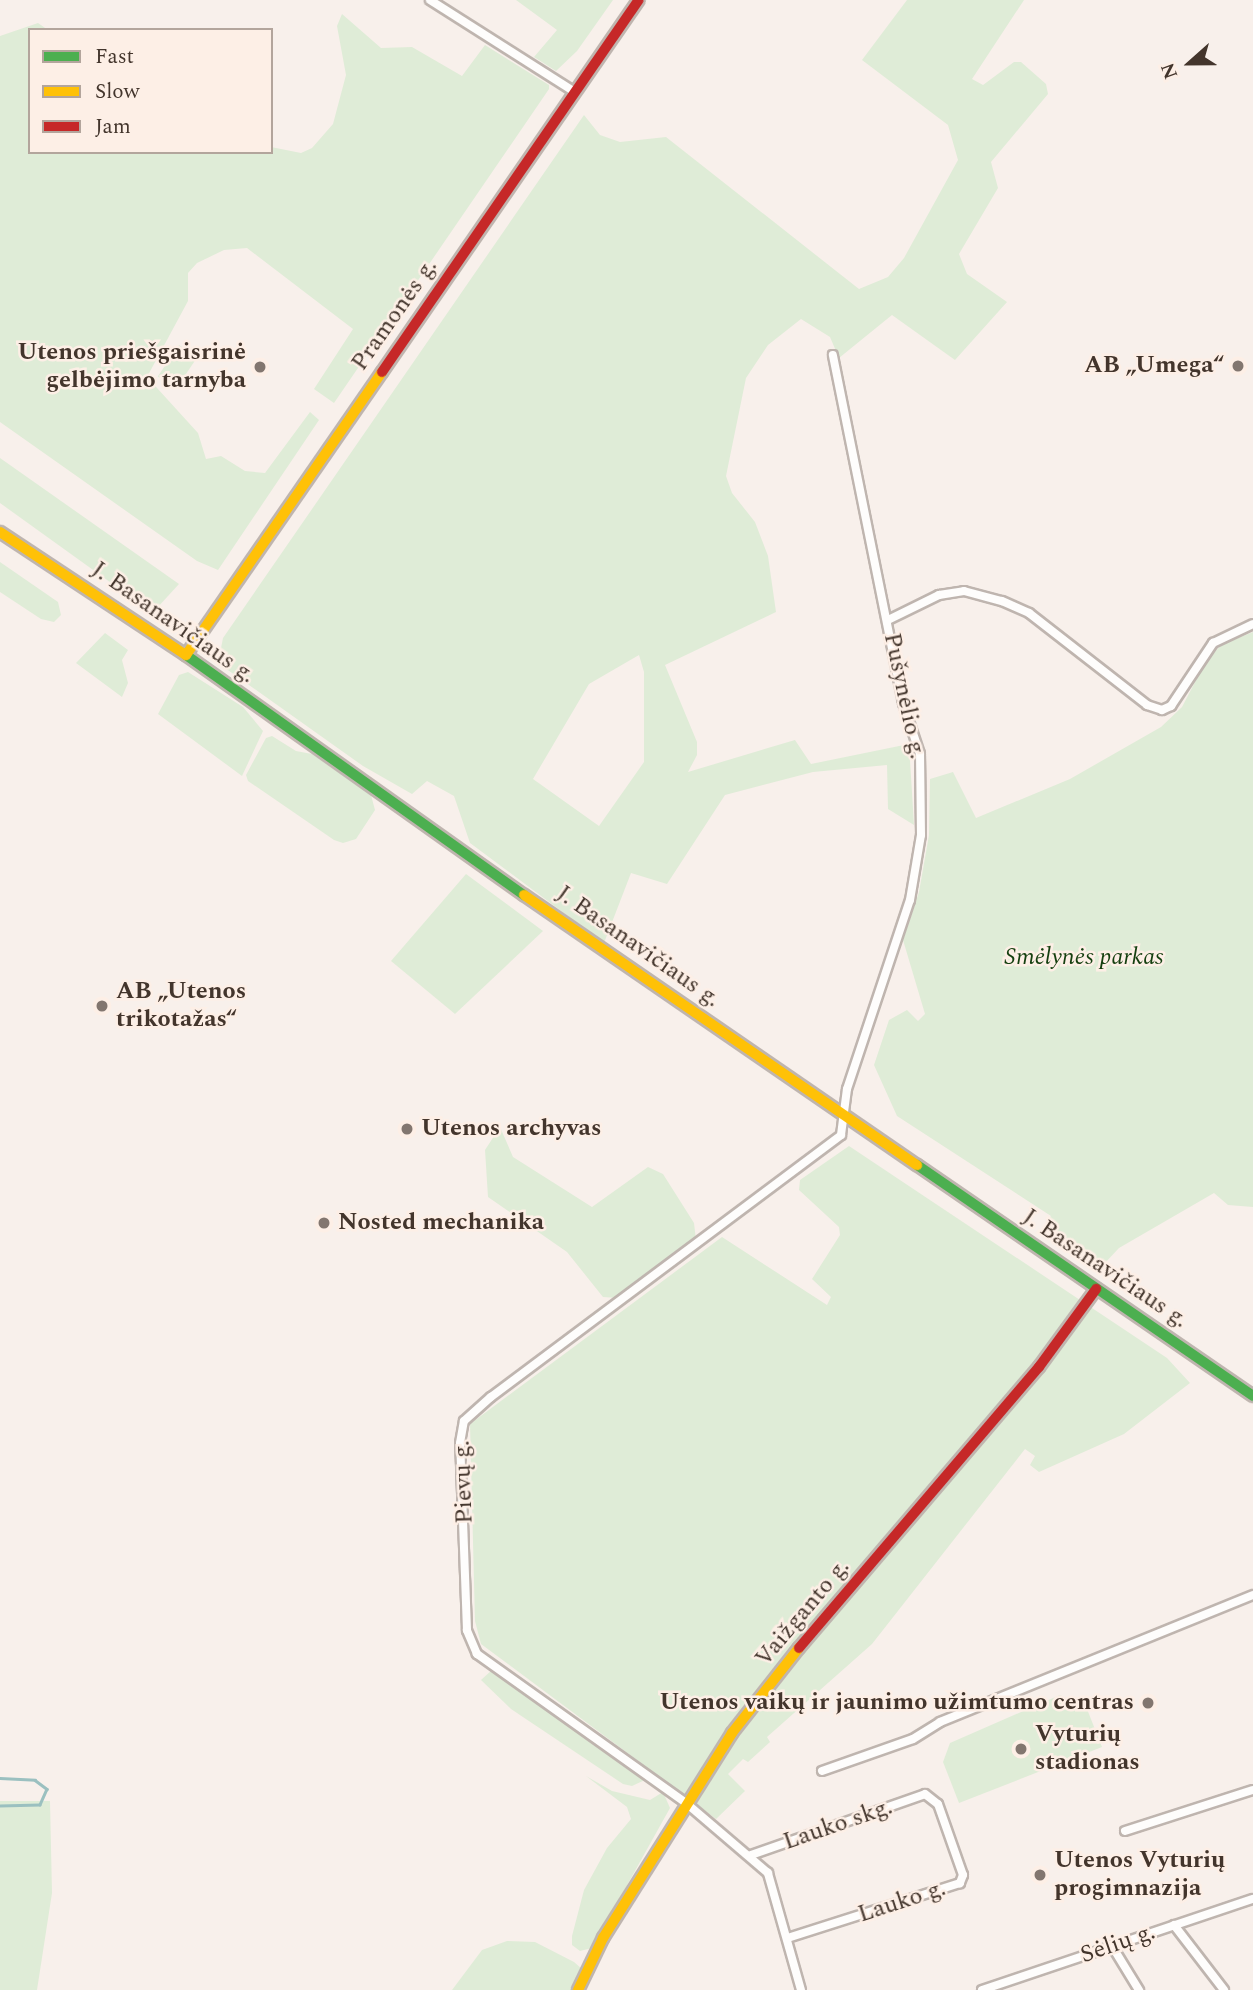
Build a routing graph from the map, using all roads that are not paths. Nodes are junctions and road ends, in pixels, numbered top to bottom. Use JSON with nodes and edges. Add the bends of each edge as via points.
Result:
{"nodes":[{"id":1,"x":430,"y":0,"type":"edge"},
{"id":2,"x":639,"y":0,"type":"edge"},
{"id":3,"x":575,"y":92,"type":"junction"},
{"id":4,"x":833,"y":355,"type":"dead end"},
{"id":5,"x":0,"y":532,"type":"edge"},
{"id":6,"x":888,"y":620,"type":"junction"},
{"id":7,"x":1253,"y":624,"type":"edge"},
{"id":8,"x":186,"y":655,"type":"junction"},
{"id":9,"x":841,"y":1115,"type":"junction"},
{"id":10,"x":1096,"y":1289,"type":"junction"},
{"id":11,"x":1253,"y":1396,"type":"edge"},
{"id":12,"x":1253,"y":1595,"type":"edge"},
{"id":13,"x":822,"y":1771,"type":"dead end"},
{"id":14,"x":1253,"y":1790,"type":"edge"},
{"id":15,"x":925,"y":1794,"type":"joint"},
{"id":16,"x":686,"y":1803,"type":"junction"},
{"id":17,"x":1125,"y":1831,"type":"dead end"},
{"id":18,"x":751,"y":1855,"type":"junction"},
{"id":19,"x":1253,"y":1899,"type":"edge"},
{"id":20,"x":1174,"y":1925,"type":"junction"},
{"id":21,"x":788,"y":1938,"type":"junction"},
{"id":22,"x":1112,"y":1946,"type":"junction"},
{"id":23,"x":578,"y":1990,"type":"edge"},
{"id":24,"x":801,"y":1990,"type":"edge"},
{"id":25,"x":982,"y":1990,"type":"edge"},
{"id":26,"x":1139,"y":1990,"type":"edge"},
{"id":27,"x":1224,"y":1990,"type":"edge"}],
"edges":[{"from":1,"to":3,"type":"street"},
{"from":2,"to":3,"type":"main road","name":"Pramonės g."},
{"from":3,"to":8,"type":"main road","name":"Pramonės g."},
{"from":4,"to":6,"type":"street","name":"Pušynėlio g."},
{"from":5,"to":8,"type":"main road","name":"J. Basanavičiaus g."},
{"from":6,"to":7,"type":"street","via":[[939,595],[964,591],[1002,601],[1029,612],[1147,705],[1162,710],[1171,706],[1213,643]]},
{"from":6,"to":9,"type":"street","name":"Pušynėlio g.","via":[[903,703],[920,754],[921,835],[910,900]]},
{"from":8,"to":9,"type":"main road","name":"J. Basanavičiaus g."},
{"from":9,"to":10,"type":"main road","name":"J. Basanavičiaus g."},
{"from":9,"to":16,"type":"street","name":"Pievų g.","via":[[841,1135],[833,1146],[464,1421],[460,1443],[467,1630],[477,1654]]},
{"from":10,"to":11,"type":"main road","name":"J. Basanavičiaus g."},
{"from":10,"to":16,"type":"main road","name":"Vaižganto g.","via":[[1013,1400],[782,1668]]},
{"from":12,"to":13,"type":"street","via":[[940,1722],[913,1739]]},
{"from":14,"to":17,"type":"street"},
{"from":15,"to":18,"type":"street","name":"Lauko skg."},
{"from":15,"to":21,"type":"street","name":"Lauko g.","via":[[938,1804],[963,1875],[960,1883]]},
{"from":16,"to":18,"type":"street"},
{"from":16,"to":23,"type":"main road","name":"Vaižganto g.","via":[[603,1938]]},
{"from":18,"to":21,"type":"street","via":[[773,1882]]},
{"from":19,"to":20,"type":"street","name":"Sėlių g."},
{"from":20,"to":22,"type":"street","name":"Sėlių g."},
{"from":20,"to":27,"type":"street"},
{"from":21,"to":24,"type":"street"},
{"from":22,"to":25,"type":"street","name":"Sėlių g."},
{"from":22,"to":26,"type":"street"}]}
